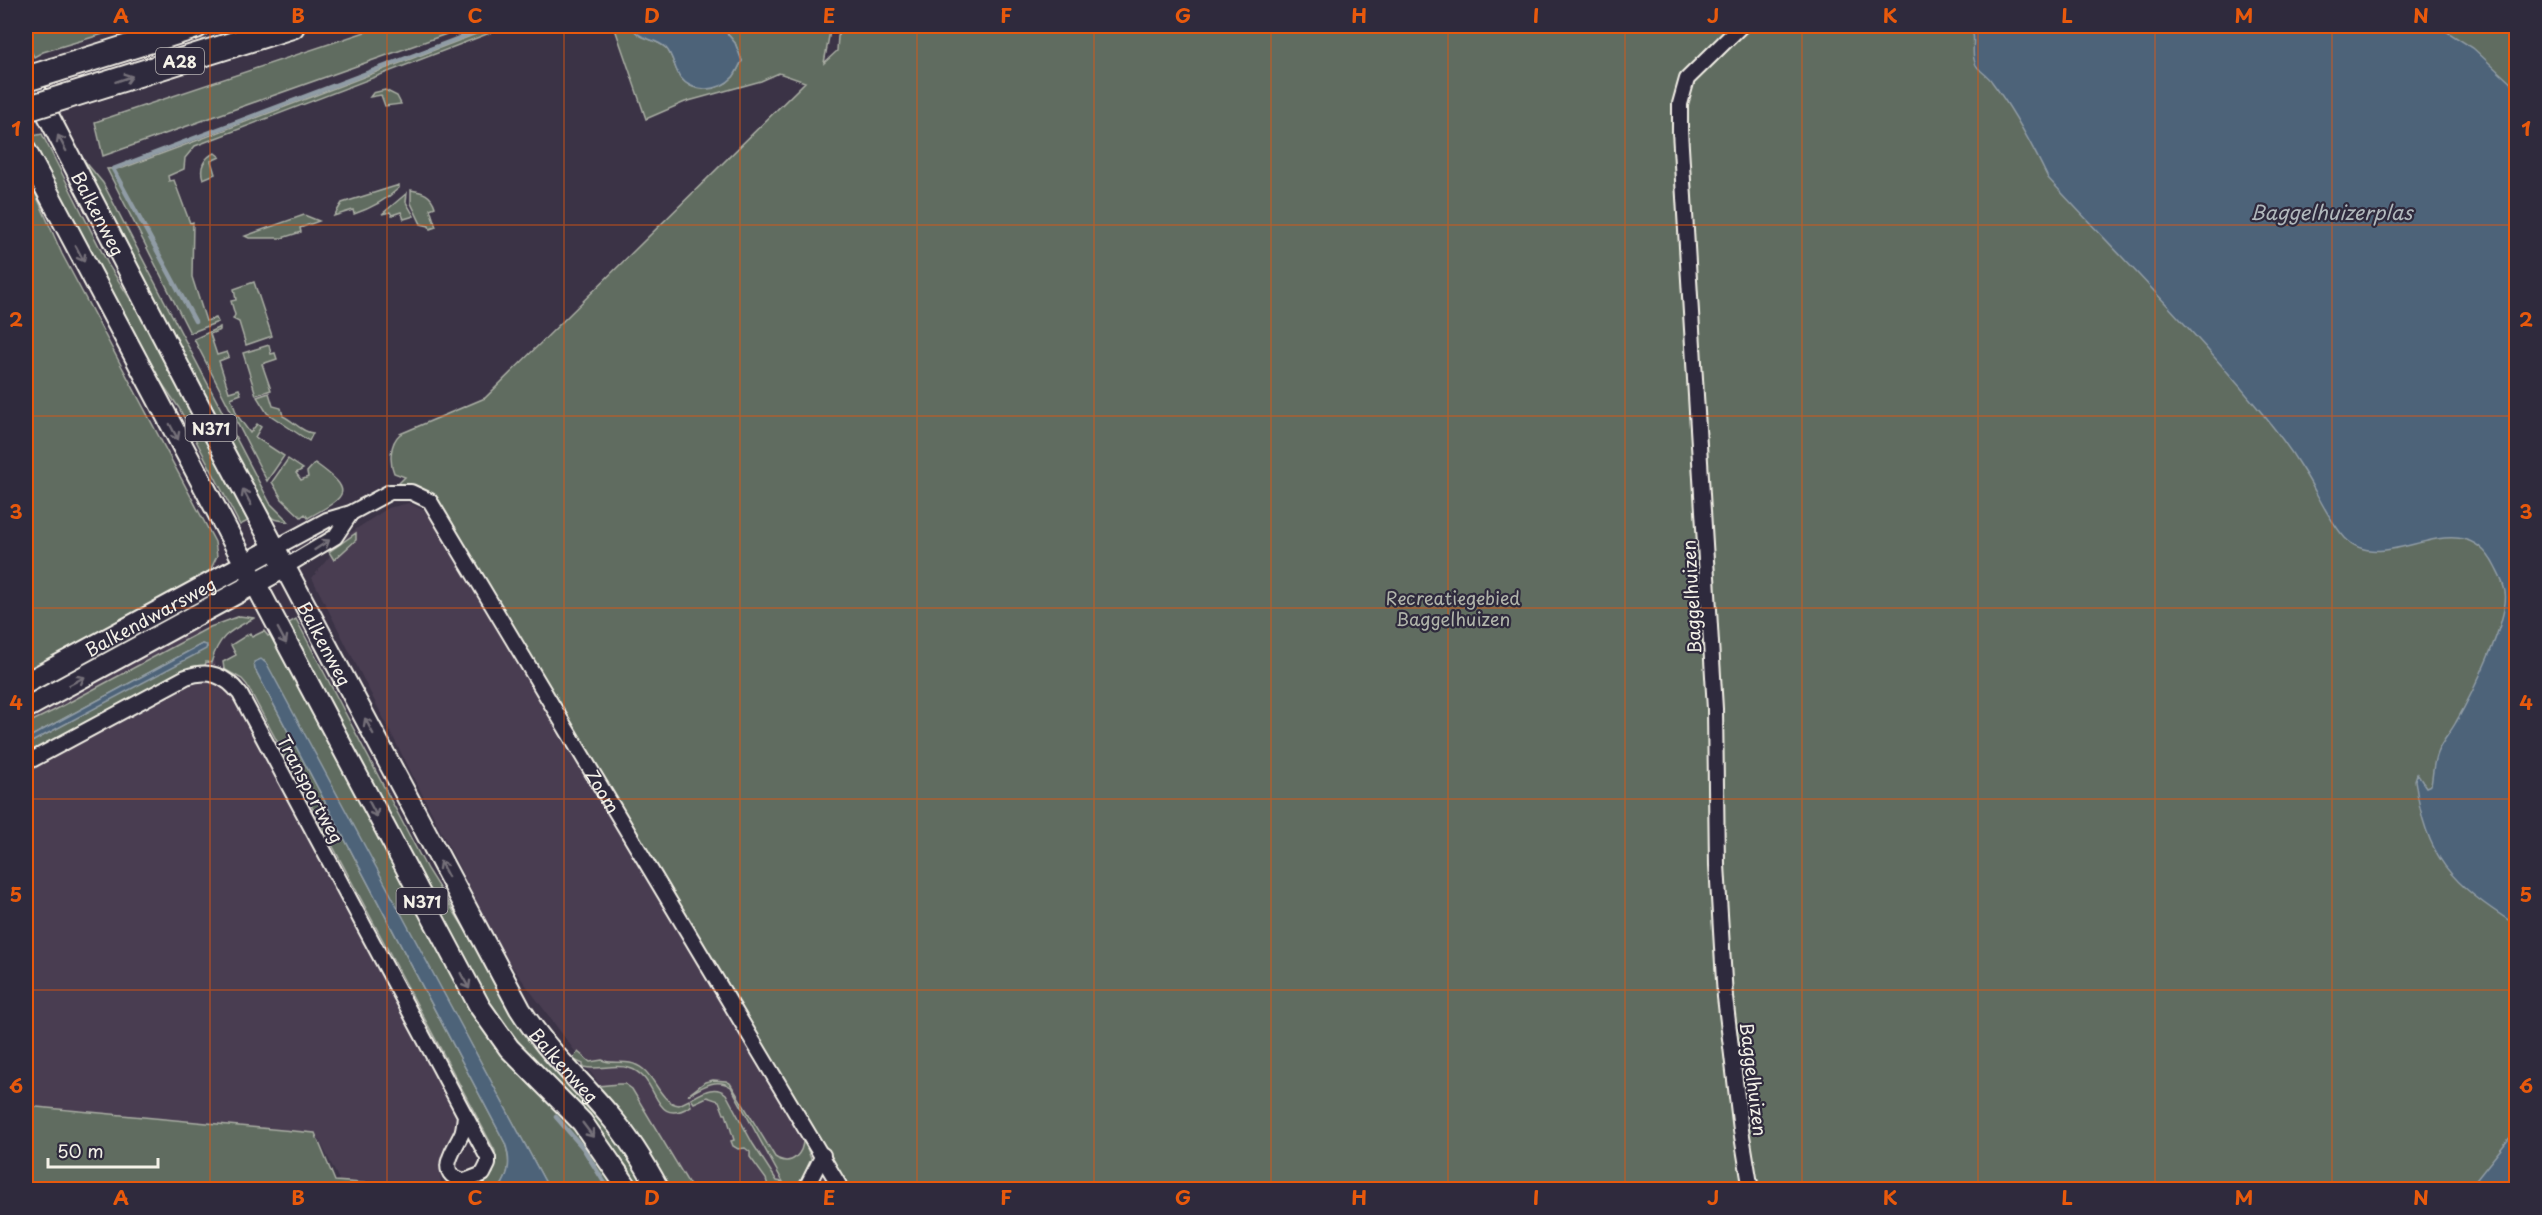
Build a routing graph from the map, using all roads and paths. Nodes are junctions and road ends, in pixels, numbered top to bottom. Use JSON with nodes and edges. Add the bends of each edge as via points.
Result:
{"nodes":[{"id":1,"x":196,"y":26,"type":"edge"},
{"id":2,"x":292,"y":26,"type":"edge"},
{"id":3,"x":1741,"y":26,"type":"edge"},
{"id":4,"x":26,"y":73,"type":"edge"},
{"id":5,"x":26,"y":79,"type":"edge"},
{"id":6,"x":26,"y":109,"type":"edge"},
{"id":7,"x":26,"y":151,"type":"edge"},
{"id":8,"x":351,"y":513,"type":"junction"},
{"id":9,"x":274,"y":548,"type":"junction"},
{"id":10,"x":244,"y":564,"type":"junction"},
{"id":11,"x":285,"y":567,"type":"junction"},
{"id":12,"x":255,"y":584,"type":"junction"},
{"id":13,"x":26,"y":683,"type":"edge"},
{"id":14,"x":26,"y":708,"type":"edge"},
{"id":15,"x":26,"y":763,"type":"edge"},
{"id":16,"x":465,"y":1116,"type":"dead end"},
{"id":17,"x":823,"y":1155,"type":"junction"},
{"id":18,"x":629,"y":1190,"type":"edge"},
{"id":19,"x":659,"y":1190,"type":"edge"},
{"id":20,"x":806,"y":1190,"type":"edge"},
{"id":21,"x":842,"y":1190,"type":"edge"},
{"id":22,"x":1751,"y":1190,"type":"edge"}],
"edges":[{"from":1,"to":5,"type":"highway","number":"A28","bridge":true},
{"from":6,"to":2,"type":"highway","number":"A28","one_way":true,"bridge":true},
{"from":3,"to":22,"type":"street","name":"Baggelhuizen","via":[[1687,79],[1681,98],[1680,131],[1715,709],[1717,865],[1725,998]]},
{"from":9,"to":4,"type":"main road","name":"Balkenweg","number":"N371","one_way":true},
{"from":7,"to":10,"type":"main road","name":"Balkenweg","number":"N371","one_way":true},
{"from":8,"to":9,"type":"street","name":"Zoom","via":[[327,520]]},
{"from":11,"to":8,"type":"street","name":"Zoom","one_way":true,"via":[[335,537]]},
{"from":8,"to":17,"type":"street","name":"Zoom","via":[[390,492],[411,492],[430,501]]},
{"from":9,"to":10,"type":"main road","name":"Balkendwarsweg"},
{"from":9,"to":11,"type":"main road","name":"Balkenweg","number":"N371"},
{"from":10,"to":12,"type":"main road","name":"Balkenweg","number":"N371"},
{"from":10,"to":13,"type":"main road","name":"Balkendwarsweg"},
{"from":11,"to":12,"type":"main road","name":"Zoom"},
{"from":19,"to":11,"type":"main road","name":"Balkenweg","number":"N371","one_way":true,"via":[[612,1118],[542,1041],[520,1009]]},
{"from":14,"to":12,"type":"main road","name":"Balkendwarsweg","one_way":true},
{"from":12,"to":18,"type":"main road","name":"Balkenweg","number":"N371","one_way":true,"via":[[480,1007],[509,1048],[582,1122]]},
{"from":15,"to":16,"type":"street","name":"Transportweg","via":[[186,677],[206,673],[225,678],[240,694]]},
{"from":17,"to":20,"type":"street"},
{"from":17,"to":21,"type":"street","name":"Zoom"}]}
